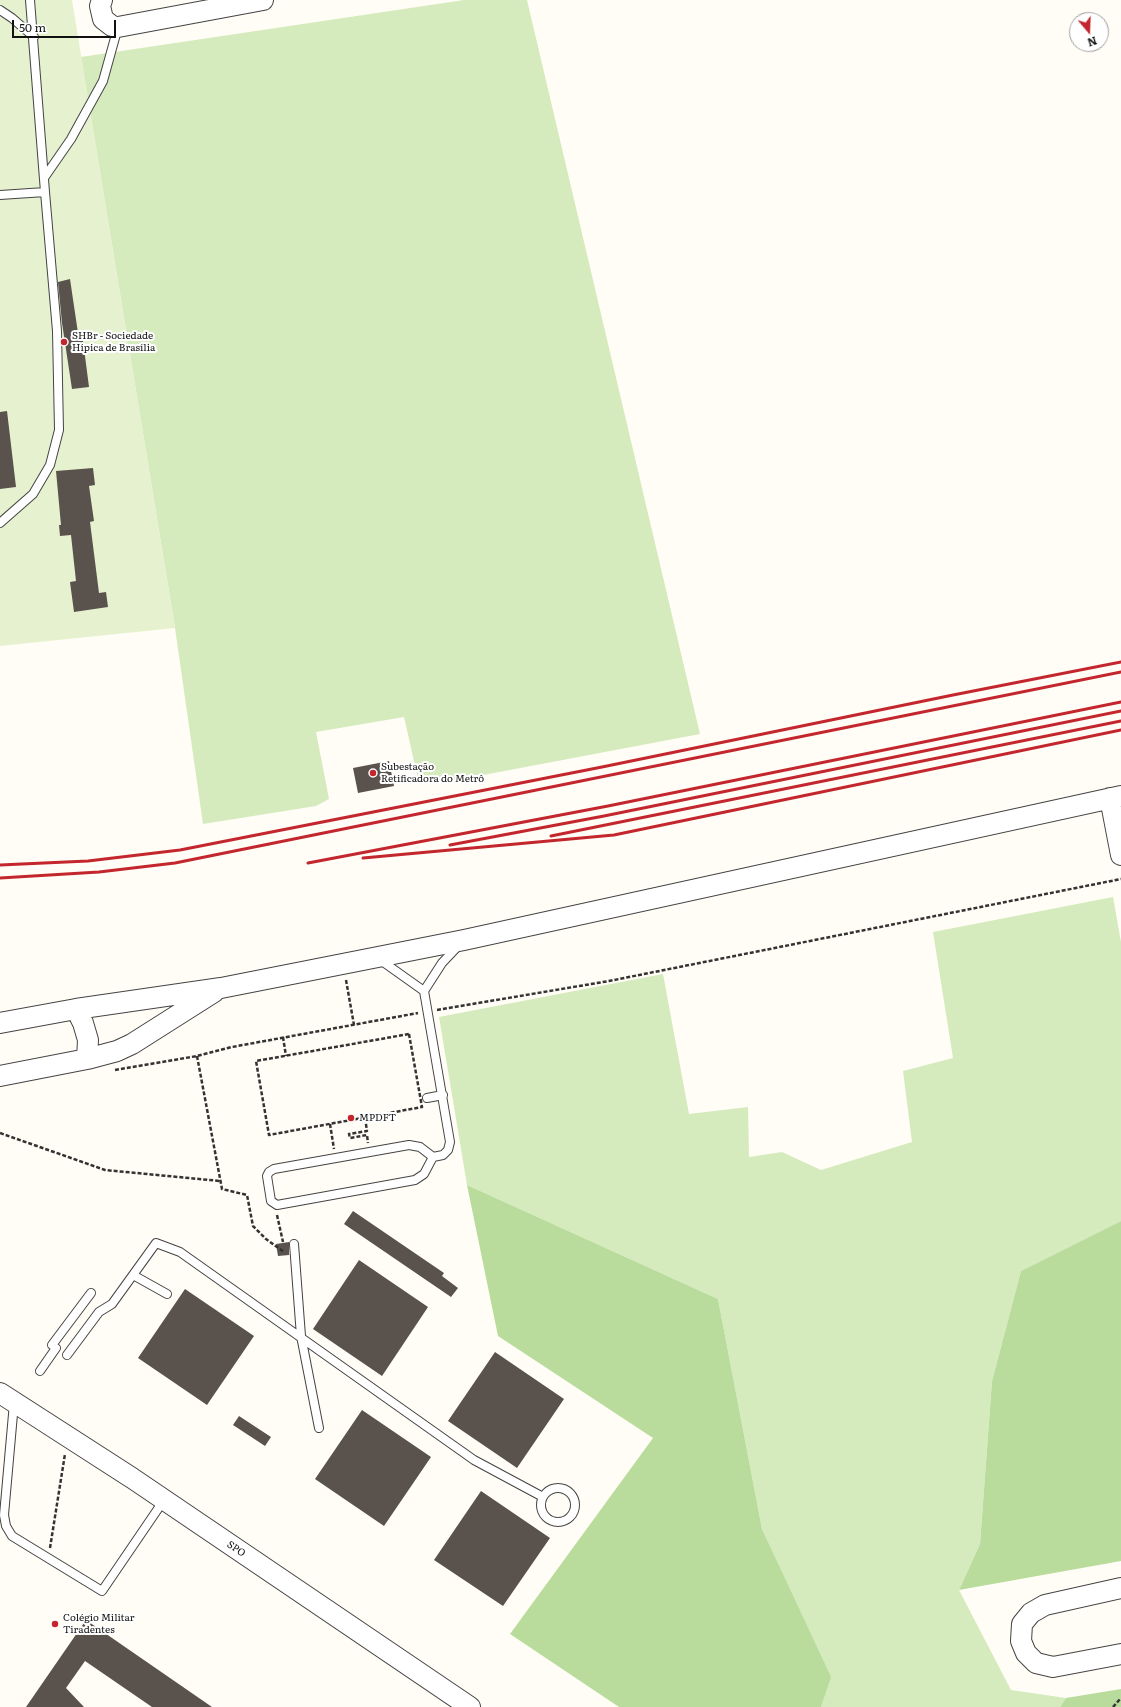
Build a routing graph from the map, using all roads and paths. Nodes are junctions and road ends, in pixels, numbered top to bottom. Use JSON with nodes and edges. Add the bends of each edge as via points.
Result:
{"nodes":[{"id":1,"x":30,"y":0,"type":"edge"},
{"id":2,"x":102,"y":0,"type":"edge"},
{"id":3,"x":263,"y":0,"type":"edge"},
{"id":4,"x":0,"y":10,"type":"edge"},
{"id":5,"x":118,"y":27,"type":"junction"},
{"id":6,"x":34,"y":37,"type":"junction"},
{"id":7,"x":44,"y":178,"type":"junction"},
{"id":8,"x":45,"y":192,"type":"junction"},
{"id":9,"x":0,"y":195,"type":"edge"},
{"id":10,"x":0,"y":523,"type":"edge"},
{"id":11,"x":1116,"y":797,"type":"edge"},
{"id":12,"x":1121,"y":855,"type":"edge"},
{"id":13,"x":1121,"y":878,"type":"edge"},
{"id":14,"x":464,"y":940,"type":"junction"},
{"id":15,"x":377,"y":957,"type":"junction"},
{"id":16,"x":343,"y":964,"type":"junction"},
{"id":17,"x":221,"y":988,"type":"junction"},
{"id":18,"x":424,"y":991,"type":"junction"},
{"id":19,"x":76,"y":1009,"type":"junction"},
{"id":20,"x":428,"y":1012,"type":"junction"},
{"id":21,"x":0,"y":1023,"type":"edge"},
{"id":22,"x":354,"y":1025,"type":"junction"},
{"id":23,"x":283,"y":1037,"type":"junction"},
{"id":24,"x":197,"y":1056,"type":"junction"},
{"id":25,"x":286,"y":1056,"type":"junction"},
{"id":26,"x":87,"y":1059,"type":"junction"},
{"id":27,"x":110,"y":1071,"type":"dead end"},
{"id":28,"x":0,"y":1076,"type":"edge"},
{"id":29,"x":442,"y":1095,"type":"junction"},
{"id":30,"x":427,"y":1098,"type":"dead end"},
{"id":31,"x":365,"y":1118,"type":"junction"},
{"id":32,"x":330,"y":1124,"type":"junction"},
{"id":33,"x":0,"y":1133,"type":"edge"},
{"id":34,"x":334,"y":1145,"type":"dead end"},
{"id":35,"x":370,"y":1151,"type":"junction"},
{"id":36,"x":433,"y":1157,"type":"junction"},
{"id":37,"x":220,"y":1181,"type":"junction"},
{"id":38,"x":277,"y":1205,"type":"junction"},
{"id":39,"x":294,"y":1244,"type":"dead end"},
{"id":40,"x":285,"y":1252,"type":"junction"},
{"id":41,"x":295,"y":1260,"type":"junction"},
{"id":42,"x":133,"y":1275,"type":"junction"},
{"id":43,"x":91,"y":1293,"type":"dead end"},
{"id":44,"x":167,"y":1294,"type":"dead end"},
{"id":45,"x":301,"y":1336,"type":"junction"},
{"id":46,"x":67,"y":1355,"type":"dead end"},
{"id":47,"x":40,"y":1371,"type":"dead end"},
{"id":48,"x":7,"y":1397,"type":"edge"},
{"id":49,"x":318,"y":1428,"type":"dead end"},
{"id":50,"x":68,"y":1436,"type":"junction"},
{"id":51,"x":543,"y":1498,"type":"junction"},
{"id":52,"x":164,"y":1500,"type":"junction"},
{"id":53,"x":48,"y":1558,"type":"junction"},
{"id":54,"x":1121,"y":1588,"type":"edge"},
{"id":55,"x":1121,"y":1654,"type":"edge"},
{"id":56,"x":1121,"y":1698,"type":"edge"},
{"id":57,"x":470,"y":1707,"type":"edge"},
{"id":58,"x":1113,"y":1707,"type":"edge"}],
"edges":[{"from":1,"to":6,"type":"lane"},
{"from":2,"to":5,"type":"street","via":[[100,6],[104,19],[112,26]]},
{"from":3,"to":5,"type":"street"},
{"from":4,"to":6,"type":"lane"},
{"from":5,"to":7,"type":"lane","via":[[103,81],[71,139]]},
{"from":6,"to":7,"type":"lane"},
{"from":7,"to":8,"type":"lane"},
{"from":8,"to":9,"type":"lane"},
{"from":8,"to":10,"type":"lane","via":[[57,331],[59,430],[50,465],[33,494]]},
{"from":11,"to":12,"type":"street"},
{"from":11,"to":14,"type":"street"},
{"from":13,"to":20,"type":"path","via":[[609,981]]},
{"from":14,"to":15,"type":"street"},
{"from":14,"to":18,"type":"lane","via":[[442,963]]},
{"from":15,"to":16,"type":"street"},
{"from":15,"to":18,"type":"lane"},
{"from":16,"to":17,"type":"street"},
{"from":16,"to":22,"type":"path"},
{"from":17,"to":19,"type":"street"},
{"from":17,"to":26,"type":"street","via":[[132,1044],[118,1051]]},
{"from":18,"to":20,"type":"lane"},
{"from":19,"to":21,"type":"street"},
{"from":19,"to":26,"type":"street","via":[[88,1040]]},
{"from":20,"to":22,"type":"path"},
{"from":20,"to":29,"type":"lane"},
{"from":22,"to":23,"type":"path"},
{"from":23,"to":24,"type":"path"},
{"from":23,"to":25,"type":"path"},
{"from":24,"to":27,"type":"path"},
{"from":24,"to":37,"type":"path"},
{"from":25,"to":31,"type":"path","via":[[409,1034],[422,1107]]},
{"from":25,"to":32,"type":"path","via":[[256,1061],[269,1135]]},
{"from":26,"to":28,"type":"street"},
{"from":29,"to":30,"type":"lane"},
{"from":29,"to":36,"type":"lane","via":[[450,1142],[448,1150],[443,1155]]},
{"from":31,"to":32,"type":"path"},
{"from":31,"to":35,"type":"path","via":[[367,1131],[349,1134],[350,1138],[367,1135]]},
{"from":32,"to":34,"type":"path"},
{"from":33,"to":37,"type":"path","via":[[105,1170]]},
{"from":35,"to":36,"type":"lane","via":[[409,1145],[420,1147]]},
{"from":35,"to":38,"type":"lane","via":[[269,1172],[267,1176],[271,1201]]},
{"from":36,"to":38,"type":"lane","via":[[424,1174],[415,1180]]},
{"from":37,"to":40,"type":"path","via":[[222,1189],[247,1195],[253,1226]]},
{"from":38,"to":40,"type":"path"},
{"from":39,"to":41,"type":"lane"},
{"from":40,"to":41,"type":"path"},
{"from":41,"to":45,"type":"lane"},
{"from":42,"to":44,"type":"lane"},
{"from":42,"to":45,"type":"lane","via":[[156,1244],[180,1252]]},
{"from":42,"to":46,"type":"lane","via":[[112,1304],[99,1312]]},
{"from":43,"to":47,"type":"lane"},
{"from":45,"to":49,"type":"lane"},
{"from":45,"to":51,"type":"lane","via":[[474,1460]]},
{"from":48,"to":50,"type":"street","name":"SPO"},
{"from":48,"to":53,"type":"lane","via":[[4,1515],[6,1526],[12,1536]]},
{"from":50,"to":52,"type":"street","name":"SPO"},
{"from":50,"to":53,"type":"path"},
{"from":51,"to":51,"type":"lane","via":[[550,1490],[561,1488],[571,1493],[576,1504],[572,1516],[561,1522],[549,1520],[542,1510]]},
{"from":52,"to":53,"type":"lane","via":[[102,1591]]},
{"from":52,"to":57,"type":"street","name":"SPO"},
{"from":54,"to":55,"type":"street","via":[[1045,1604],[1022,1624],[1021,1641],[1026,1653],[1036,1663],[1053,1667]]},
{"from":56,"to":58,"type":"path"}]}
